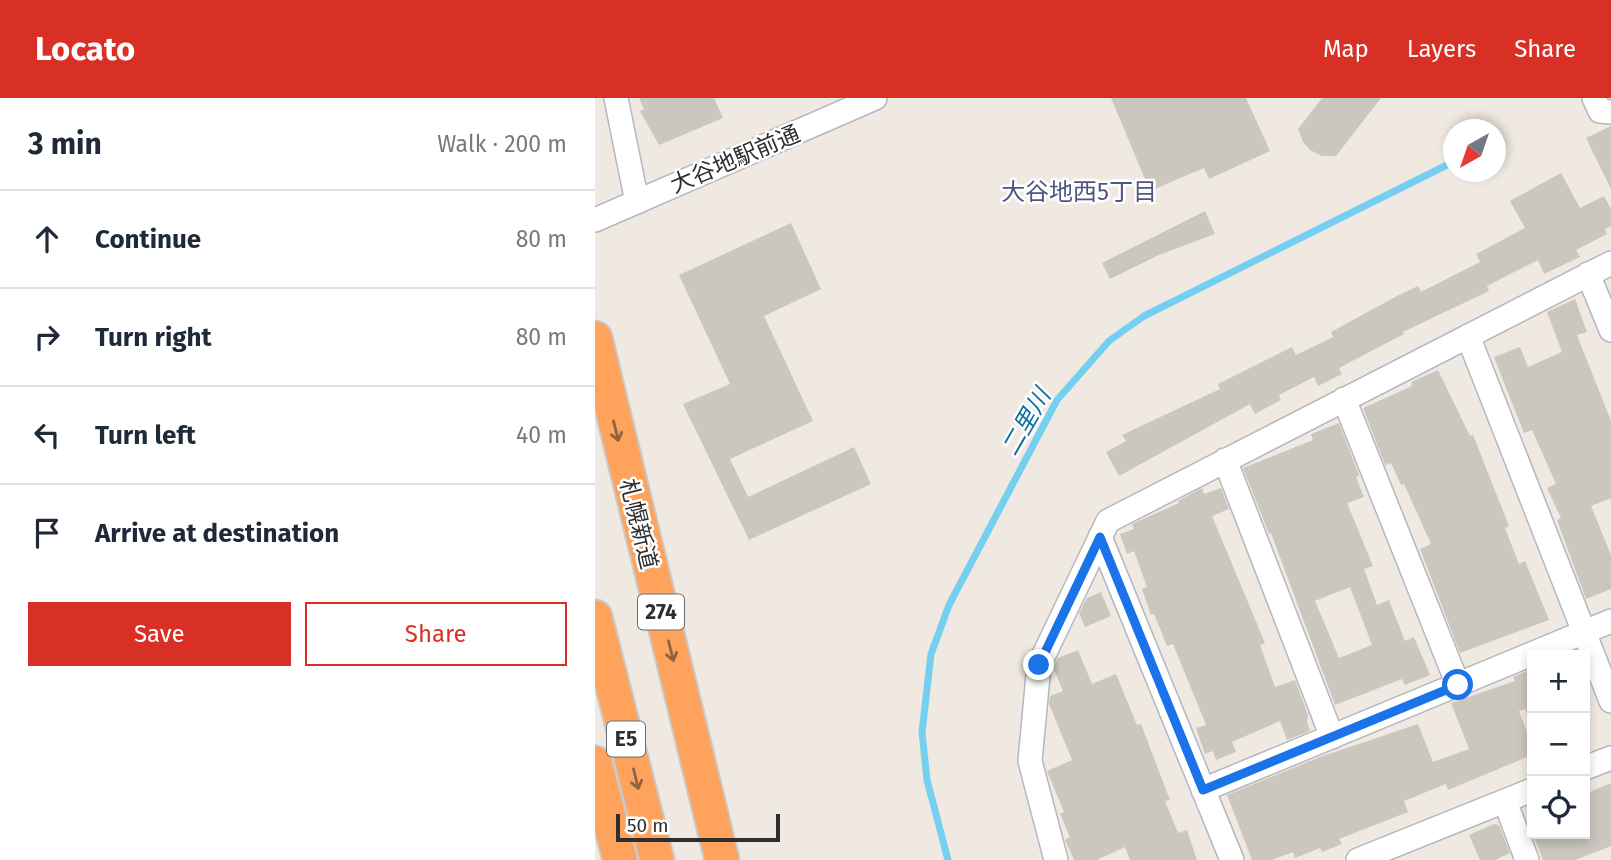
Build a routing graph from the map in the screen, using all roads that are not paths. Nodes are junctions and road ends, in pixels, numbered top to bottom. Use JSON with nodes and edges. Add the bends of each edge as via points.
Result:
{"nodes":[{"id":1,"x":616,"y":98,"type":"edge"},
{"id":2,"x":875,"y":98,"type":"edge"},
{"id":3,"x":1594,"y":98,"type":"edge"},
{"id":4,"x":1611,"y":112,"type":"edge"},
{"id":5,"x":637,"y":202,"type":"junction"},
{"id":6,"x":603,"y":216,"type":"edge"},
{"id":7,"x":1611,"y":263,"type":"edge"},
{"id":8,"x":1588,"y":274,"type":"junction"},
{"id":9,"x":1611,"y":330,"type":"edge"},
{"id":10,"x":1468,"y":336,"type":"junction"},
{"id":11,"x":597,"y":351,"type":"edge"},
{"id":12,"x":1344,"y":399,"type":"junction"},
{"id":13,"x":1225,"y":460,"type":"junction"},
{"id":14,"x":1100,"y":537,"type":"junction"},
{"id":15,"x":595,"y":617,"type":"edge"},
{"id":16,"x":1611,"y":621,"type":"edge"},
{"id":17,"x":1584,"y":632,"type":"junction"},
{"id":18,"x":1458,"y":685,"type":"junction"},
{"id":19,"x":1611,"y":701,"type":"edge"},
{"id":20,"x":1332,"y":737,"type":"junction"},
{"id":21,"x":1611,"y":758,"type":"edge"},
{"id":22,"x":595,"y":763,"type":"edge"},
{"id":23,"x":1590,"y":766,"type":"edge"},
{"id":24,"x":1203,"y":790,"type":"junction"},
{"id":25,"x":1527,"y":792,"type":"edge"},
{"id":26,"x":1504,"y":801,"type":"junction"},
{"id":27,"x":1372,"y":857,"type":"edge"},
{"id":28,"x":620,"y":860,"type":"edge"},
{"id":29,"x":657,"y":860,"type":"edge"},
{"id":30,"x":722,"y":860,"type":"edge"},
{"id":31,"x":1056,"y":860,"type":"edge"},
{"id":32,"x":1232,"y":860,"type":"edge"},
{"id":33,"x":1527,"y":860,"type":"edge"}],
"edges":[{"from":1,"to":5,"type":"street"},
{"from":2,"to":5,"type":"street","name":"大谷地駅前通"},
{"from":3,"to":4,"type":"street","via":[[1600,111]]},
{"from":5,"to":6,"type":"street","name":"大谷地駅前通"},
{"from":7,"to":8,"type":"street"},
{"from":8,"to":9,"type":"street"},
{"from":8,"to":10,"type":"street"},
{"from":10,"to":12,"type":"street"},
{"from":10,"to":17,"type":"street"},
{"from":11,"to":30,"type":"highway","name":"札幌新道","number":"274","one_way":true},
{"from":12,"to":13,"type":"street"},
{"from":12,"to":18,"type":"street"},
{"from":13,"to":14,"type":"street","via":[[1108,521]]},
{"from":13,"to":20,"type":"street"},
{"from":14,"to":24,"type":"street"},
{"from":14,"to":31,"type":"street","via":[[1039,665],[1030,761]]},
{"from":15,"to":29,"type":"highway","number":"E5","one_way":true},
{"from":16,"to":17,"type":"street"},
{"from":17,"to":18,"type":"street"},
{"from":17,"to":19,"type":"street"},
{"from":18,"to":20,"type":"street"},
{"from":20,"to":24,"type":"street"},
{"from":21,"to":23,"type":"street"},
{"from":22,"to":28,"type":"highway","number":"E5"},
{"from":24,"to":32,"type":"street"},
{"from":25,"to":26,"type":"street"},
{"from":26,"to":27,"type":"street"},
{"from":26,"to":33,"type":"street"}]}
